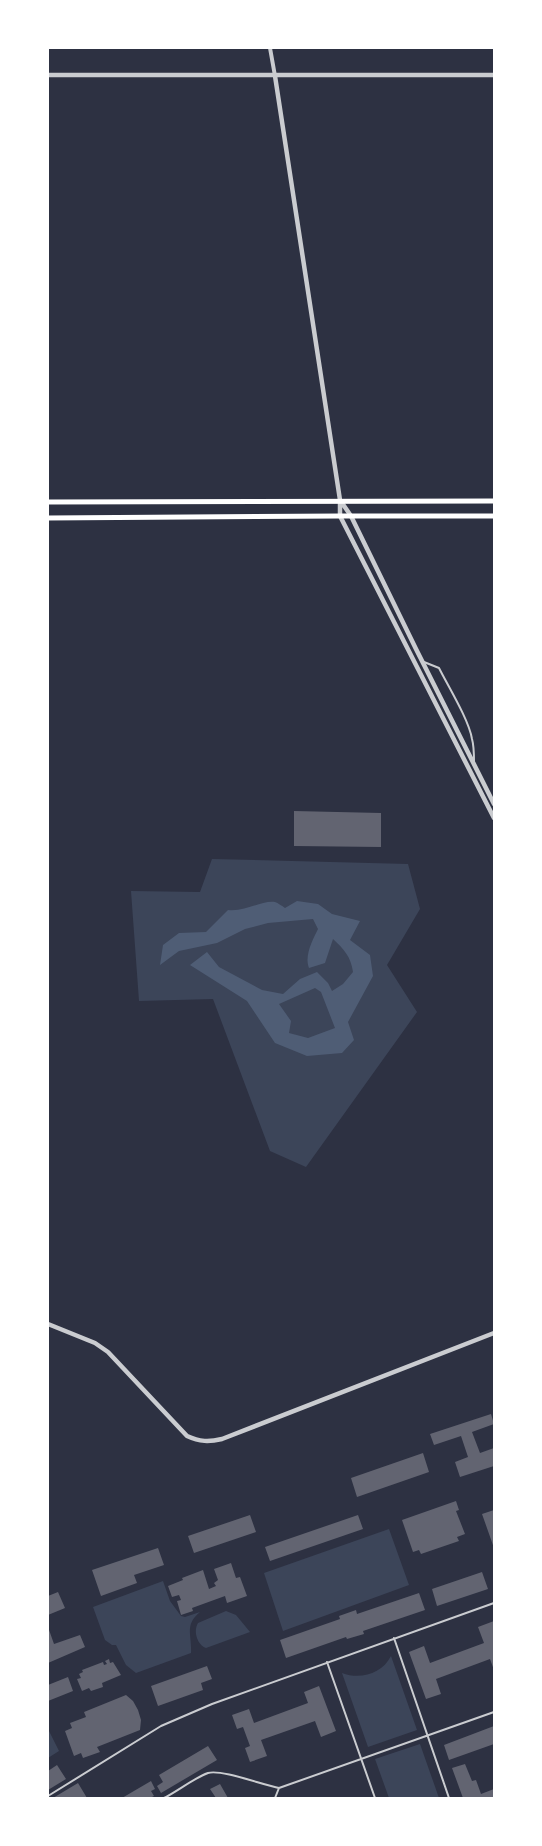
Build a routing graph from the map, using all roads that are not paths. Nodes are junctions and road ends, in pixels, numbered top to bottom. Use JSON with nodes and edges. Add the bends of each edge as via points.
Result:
{"nodes":[{"id":1,"x":270,"y":48,"type":"edge"},
{"id":2,"x":48,"y":75,"type":"edge"},
{"id":3,"x":494,"y":75,"type":"edge"},
{"id":4,"x":274,"y":76,"type":"junction"},
{"id":5,"x":340,"y":500,"type":"junction"},
{"id":6,"x":494,"y":500,"type":"edge"},
{"id":7,"x":48,"y":502,"type":"edge"},
{"id":8,"x":340,"y":516,"type":"junction"},
{"id":9,"x":351,"y":516,"type":"junction"},
{"id":10,"x":494,"y":516,"type":"edge"},
{"id":11,"x":48,"y":518,"type":"edge"},
{"id":12,"x":423,"y":662,"type":"junction"},
{"id":13,"x":475,"y":764,"type":"junction"},
{"id":14,"x":494,"y":804,"type":"edge"},
{"id":15,"x":494,"y":818,"type":"edge"},
{"id":16,"x":48,"y":1324,"type":"edge"},
{"id":17,"x":494,"y":1333,"type":"edge"},
{"id":18,"x":494,"y":1603,"type":"edge"},
{"id":19,"x":394,"y":1638,"type":"junction"},
{"id":20,"x":327,"y":1662,"type":"junction"},
{"id":21,"x":494,"y":1712,"type":"edge"},
{"id":22,"x":428,"y":1736,"type":"junction"},
{"id":23,"x":360,"y":1759,"type":"junction"},
{"id":24,"x":279,"y":1788,"type":"junction"},
{"id":25,"x":48,"y":1796,"type":"edge"},
{"id":26,"x":164,"y":1798,"type":"edge"},
{"id":27,"x":275,"y":1798,"type":"edge"},
{"id":28,"x":375,"y":1798,"type":"edge"},
{"id":29,"x":449,"y":1798,"type":"edge"}],
"edges":[{"from":1,"to":4,"type":"street"},
{"from":2,"to":4,"type":"street"},
{"from":3,"to":4,"type":"street"},
{"from":4,"to":5,"type":"street"},
{"from":5,"to":6,"type":"main road"},
{"from":5,"to":7,"type":"main road"},
{"from":5,"to":8,"type":"street"},
{"from":5,"to":9,"type":"street"},
{"from":8,"to":9,"type":"main road"},
{"from":8,"to":11,"type":"main road"},
{"from":8,"to":15,"type":"street"},
{"from":9,"to":10,"type":"main road"},
{"from":9,"to":12,"type":"street"},
{"from":12,"to":13,"type":"street"},
{"from":12,"to":13,"type":"lane","via":[[439,668],[469,729]]},
{"from":13,"to":14,"type":"street"},
{"from":16,"to":17,"type":"street","via":[[95,1343],[108,1352],[186,1436],[209,1442]]},
{"from":18,"to":19,"type":"lane"},
{"from":19,"to":20,"type":"lane"},
{"from":19,"to":22,"type":"lane"},
{"from":20,"to":23,"type":"lane"},
{"from":20,"to":25,"type":"lane","via":[[161,1726]]},
{"from":21,"to":22,"type":"lane"},
{"from":22,"to":23,"type":"lane"},
{"from":22,"to":29,"type":"lane"},
{"from":23,"to":24,"type":"lane"},
{"from":23,"to":28,"type":"lane"},
{"from":24,"to":26,"type":"lane","via":[[225,1772],[208,1773]]},
{"from":24,"to":27,"type":"lane"}]}
